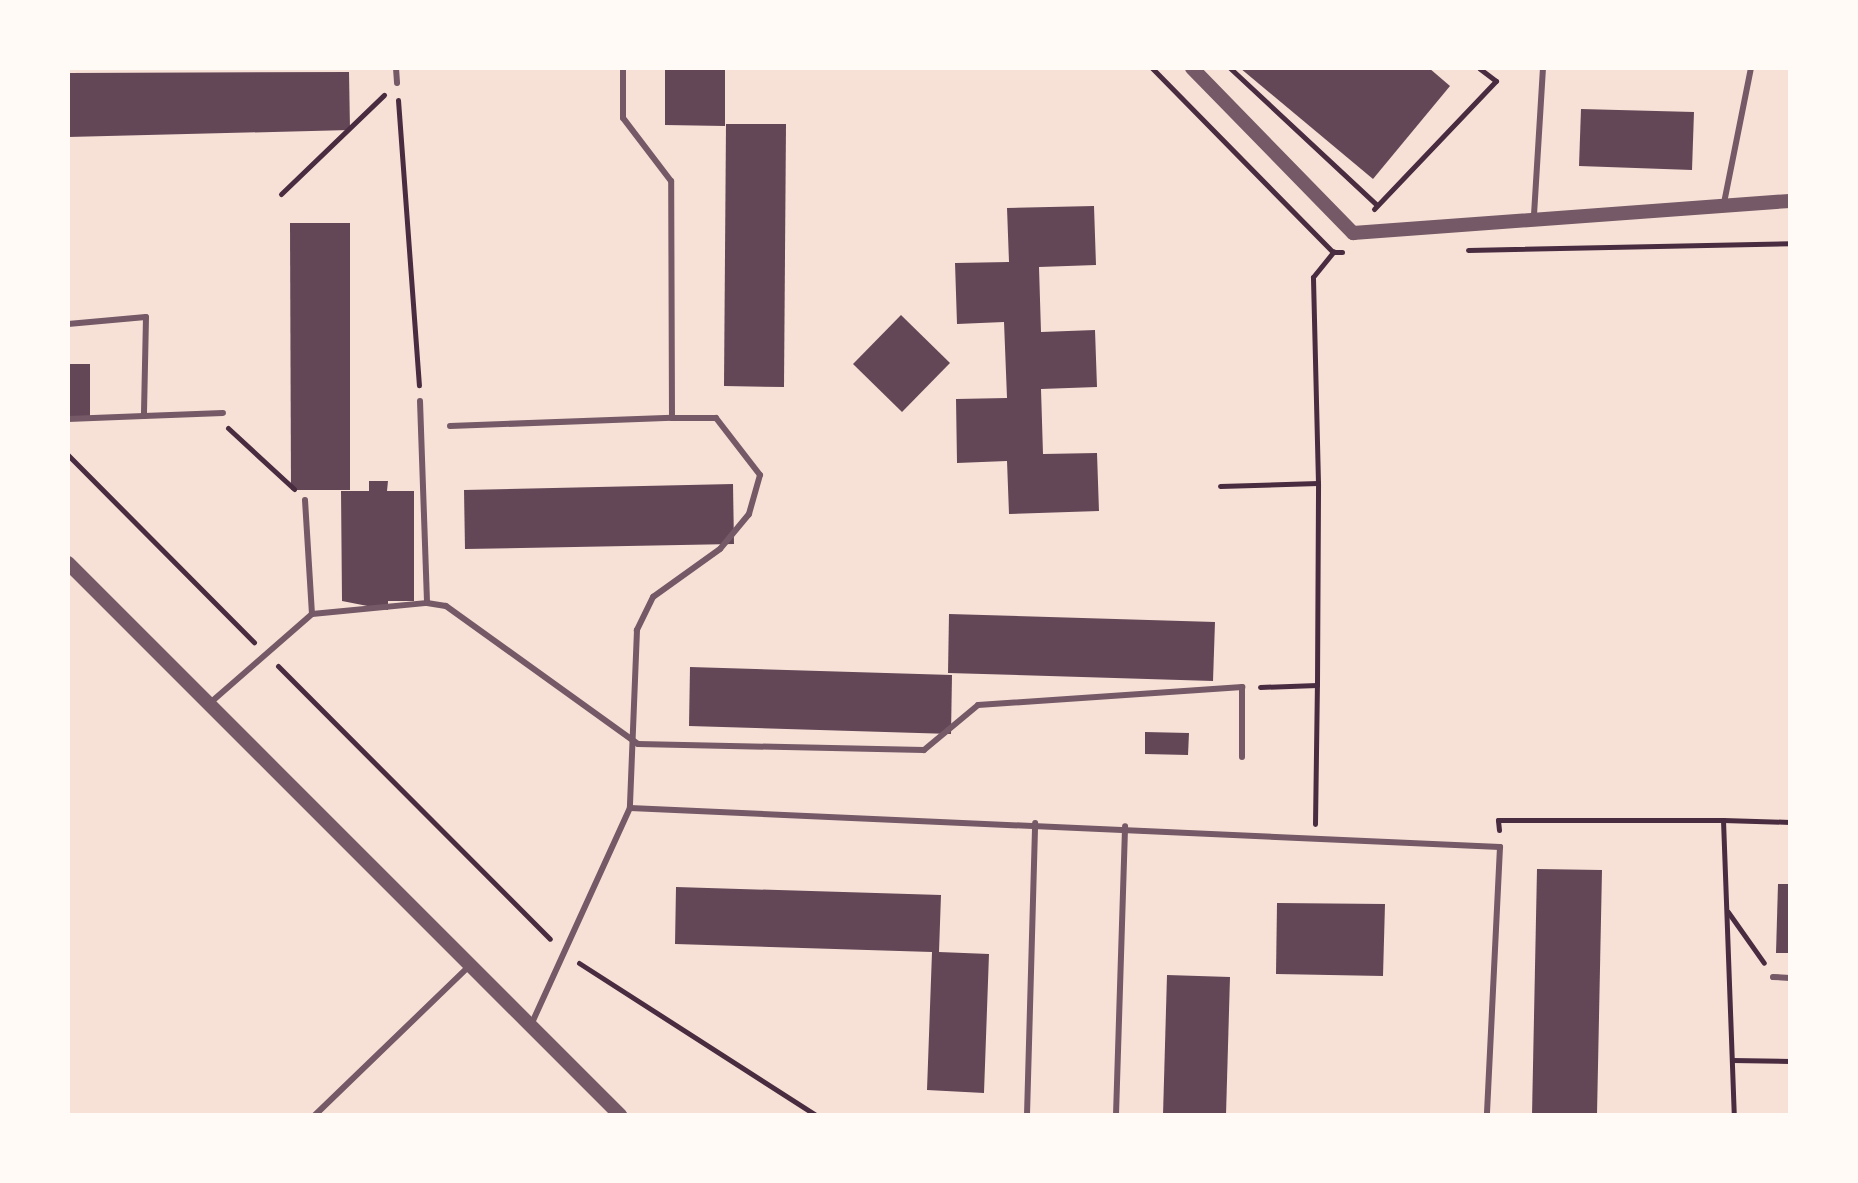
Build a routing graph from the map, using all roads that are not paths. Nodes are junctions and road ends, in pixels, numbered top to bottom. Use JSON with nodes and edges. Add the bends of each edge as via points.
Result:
{"nodes":[{"id":1,"x":396,"y":68,"type":"edge"},
{"id":2,"x":623,"y":68,"type":"edge"},
{"id":3,"x":1543,"y":68,"type":"edge"},
{"id":4,"x":1751,"y":68,"type":"edge"},
{"id":5,"x":1195,"y":69,"type":"edge"},
{"id":6,"x":397,"y":83,"type":"road end"},
{"id":7,"x":1790,"y":201,"type":"edge"},
{"id":8,"x":1724,"y":203,"type":"junction"},
{"id":9,"x":1534,"y":215,"type":"junction"},
{"id":10,"x":68,"y":324,"type":"edge"},
{"id":11,"x":420,"y":401,"type":"road end"},
{"id":12,"x":223,"y":413,"type":"road end"},
{"id":13,"x":144,"y":416,"type":"junction"},
{"id":14,"x":672,"y":418,"type":"junction"},
{"id":15,"x":68,"y":419,"type":"edge"},
{"id":16,"x":450,"y":426,"type":"dead end"},
{"id":17,"x":305,"y":500,"type":"road end"},
{"id":18,"x":68,"y":563,"type":"edge"},
{"id":19,"x":427,"y":603,"type":"junction"},
{"id":20,"x":312,"y":614,"type":"junction"},
{"id":21,"x":208,"y":706,"type":"junction"},
{"id":22,"x":638,"y":744,"type":"junction"},
{"id":23,"x":1242,"y":757,"type":"dead end"},
{"id":24,"x":630,"y":808,"type":"junction"},
{"id":25,"x":1035,"y":823,"type":"junction"},
{"id":26,"x":1125,"y":826,"type":"junction"},
{"id":27,"x":467,"y":968,"type":"junction"},
{"id":28,"x":1773,"y":977,"type":"road end"},
{"id":29,"x":1790,"y":978,"type":"edge"},
{"id":30,"x":529,"y":1028,"type":"junction"},
{"id":31,"x":315,"y":1115,"type":"edge"},
{"id":32,"x":620,"y":1115,"type":"edge"},
{"id":33,"x":1027,"y":1115,"type":"edge"},
{"id":34,"x":1116,"y":1115,"type":"edge"},
{"id":35,"x":1487,"y":1115,"type":"edge"}],
"edges":[{"from":1,"to":6,"type":"lane"},
{"from":2,"to":14,"type":"lane","via":[[623,118],[671,181]]},
{"from":3,"to":9,"type":"lane"},
{"from":4,"to":8,"type":"lane"},
{"from":5,"to":9,"type":"street","via":[[1353,233]]},
{"from":7,"to":8,"type":"street"},
{"from":8,"to":9,"type":"street"},
{"from":10,"to":13,"type":"lane","via":[[146,317]]},
{"from":11,"to":19,"type":"lane"},
{"from":12,"to":13,"type":"lane"},
{"from":13,"to":15,"type":"lane"},
{"from":14,"to":16,"type":"lane"},
{"from":14,"to":22,"type":"lane","via":[[716,418],[760,475],[749,514],[720,549],[646,607],[637,630]]},
{"from":17,"to":20,"type":"lane"},
{"from":18,"to":21,"type":"street"},
{"from":19,"to":20,"type":"lane"},
{"from":19,"to":22,"type":"lane","via":[[446,606]]},
{"from":20,"to":21,"type":"lane"},
{"from":21,"to":27,"type":"street"},
{"from":22,"to":23,"type":"lane","via":[[924,750],[978,705],[1242,687]]},
{"from":22,"to":24,"type":"lane"},
{"from":24,"to":25,"type":"lane"},
{"from":24,"to":30,"type":"lane"},
{"from":25,"to":26,"type":"lane"},
{"from":25,"to":33,"type":"lane"},
{"from":26,"to":34,"type":"lane"},
{"from":26,"to":35,"type":"lane","via":[[1500,847]]},
{"from":27,"to":30,"type":"street"},
{"from":27,"to":31,"type":"lane"},
{"from":28,"to":29,"type":"lane"},
{"from":30,"to":32,"type":"street"}]}
